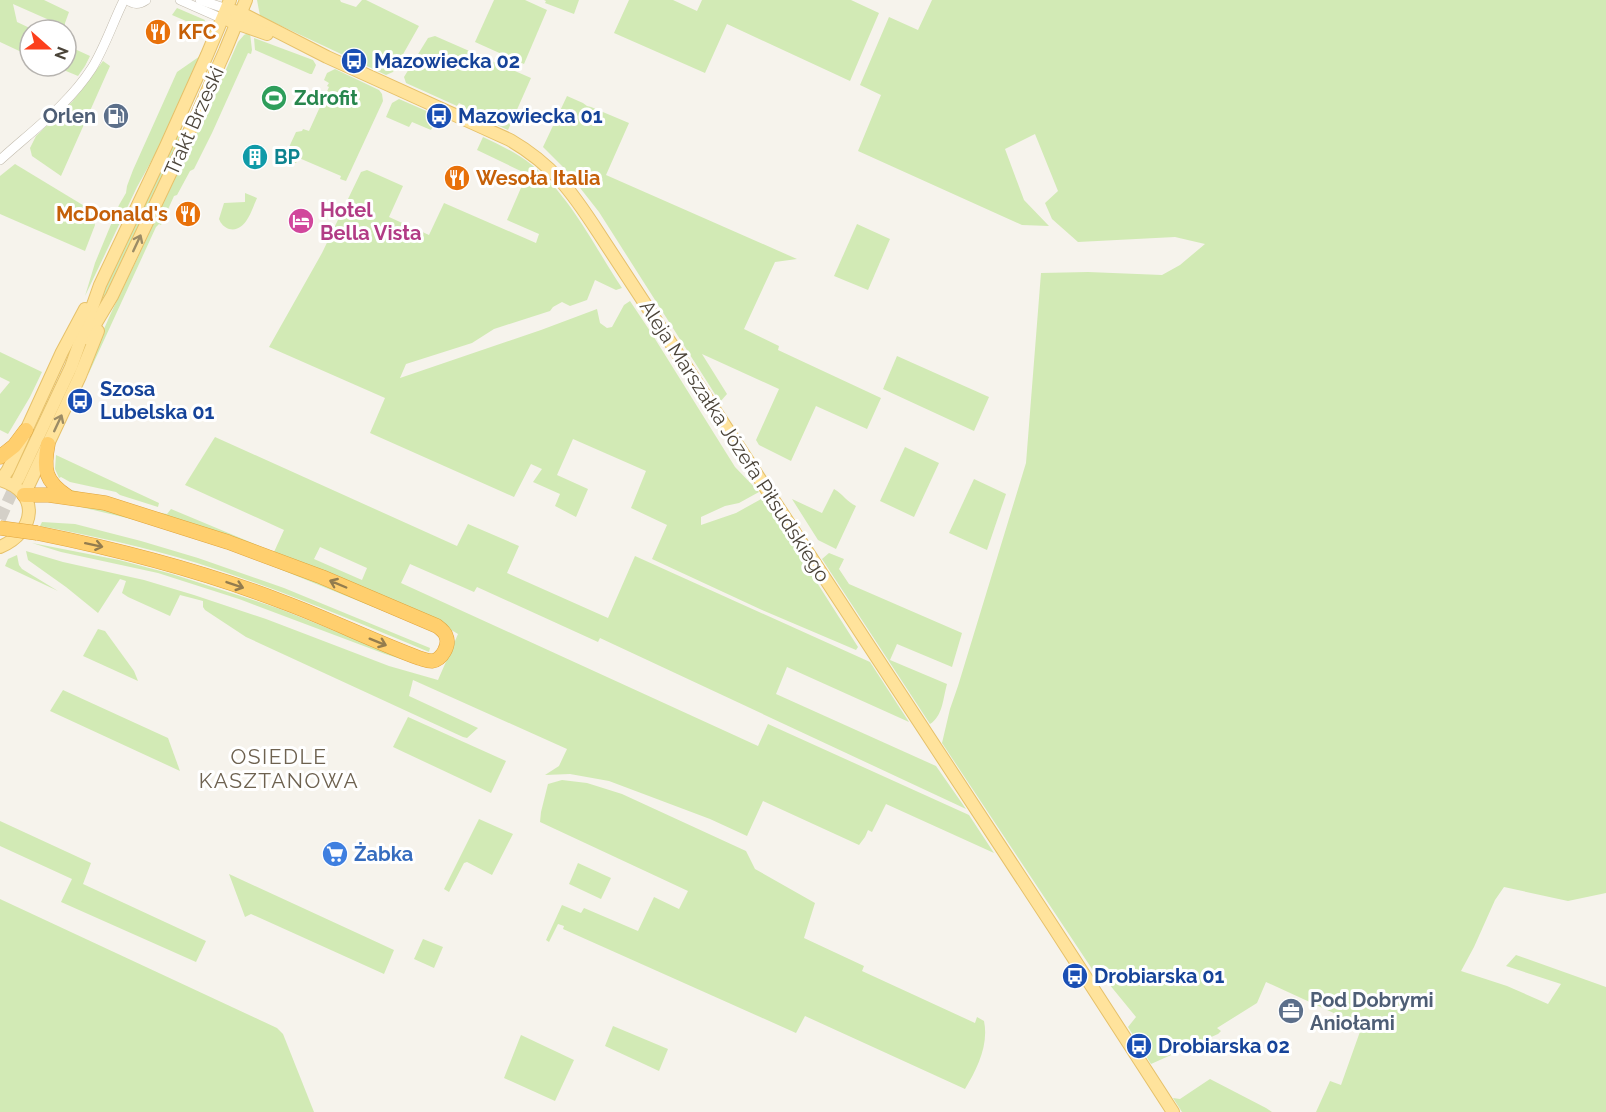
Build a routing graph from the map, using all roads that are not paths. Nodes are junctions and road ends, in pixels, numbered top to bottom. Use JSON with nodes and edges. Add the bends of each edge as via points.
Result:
{"nodes":[{"id":1,"x":146,"y":0,"type":"edge"},
{"id":2,"x":180,"y":0,"type":"edge"},
{"id":3,"x":200,"y":0,"type":"edge"},
{"id":4,"x":246,"y":0,"type":"edge"},
{"id":5,"x":128,"y":1,"type":"edge"},
{"id":6,"x":226,"y":9,"type":"edge"},
{"id":7,"x":239,"y":18,"type":"junction"},
{"id":8,"x":0,"y":160,"type":"edge"},
{"id":9,"x":100,"y":285,"type":"junction"},
{"id":10,"x":112,"y":296,"type":"junction"},
{"id":11,"x":71,"y":367,"type":"junction"},
{"id":12,"x":26,"y":430,"type":"junction"},
{"id":13,"x":48,"y":444,"type":"junction"},
{"id":14,"x":0,"y":457,"type":"edge"},
{"id":15,"x":18,"y":479,"type":"tunnel mouth"},
{"id":16,"x":0,"y":480,"type":"edge"},
{"id":17,"x":24,"y":495,"type":"junction"},
{"id":18,"x":69,"y":497,"type":"junction"},
{"id":19,"x":0,"y":528,"type":"edge"},
{"id":20,"x":2,"y":548,"type":"edge"},
{"id":21,"x":1173,"y":1112,"type":"edge"}],
"edges":[{"from":1,"to":5,"type":"street"},
{"from":2,"to":6,"type":"street"},
{"from":3,"to":6,"type":"street"},
{"from":4,"to":7,"type":"main road","name":"Trakt Brzeski"},
{"from":5,"to":8,"type":"street","via":[[94,65],[76,89]]},
{"from":6,"to":7,"type":"main road","name":"Aleja Marszałka Józefa Piłsudskiego"},
{"from":6,"to":9,"type":"main road","name":"Trakt Brzeski"},
{"from":10,"to":7,"type":"main road","name":"Trakt Brzeski","one_way":true},
{"from":7,"to":21,"type":"main road","name":"Aleja Marszałka Józefa Piłsudskiego","via":[[510,140],[542,161],[567,187]]},
{"from":9,"to":11,"type":"main road","name":"Trakt Brzeski"},
{"from":9,"to":12,"type":"main road"},
{"from":10,"to":11,"type":"main road","name":"Trakt Brzeski"},
{"from":13,"to":10,"type":"main road","one_way":true},
{"from":11,"to":15,"type":"main road","name":"Trakt Brzeski"},
{"from":12,"to":14,"type":"highway"},
{"from":12,"to":16,"type":"main road"},
{"from":13,"to":17,"type":"main road"},
{"from":13,"to":18,"type":"highway","via":[[46,473],[52,484]]},
{"from":16,"to":17,"type":"main road"},
{"from":17,"to":18,"type":"highway"},
{"from":17,"to":20,"type":"main road","via":[[29,510],[26,525]]},
{"from":19,"to":18,"type":"highway","one_way":true,"bridge":true,"via":[[151,559],[234,584],[429,661],[437,659],[446,648],[446,634],[437,626],[322,577],[105,503]]}]}
